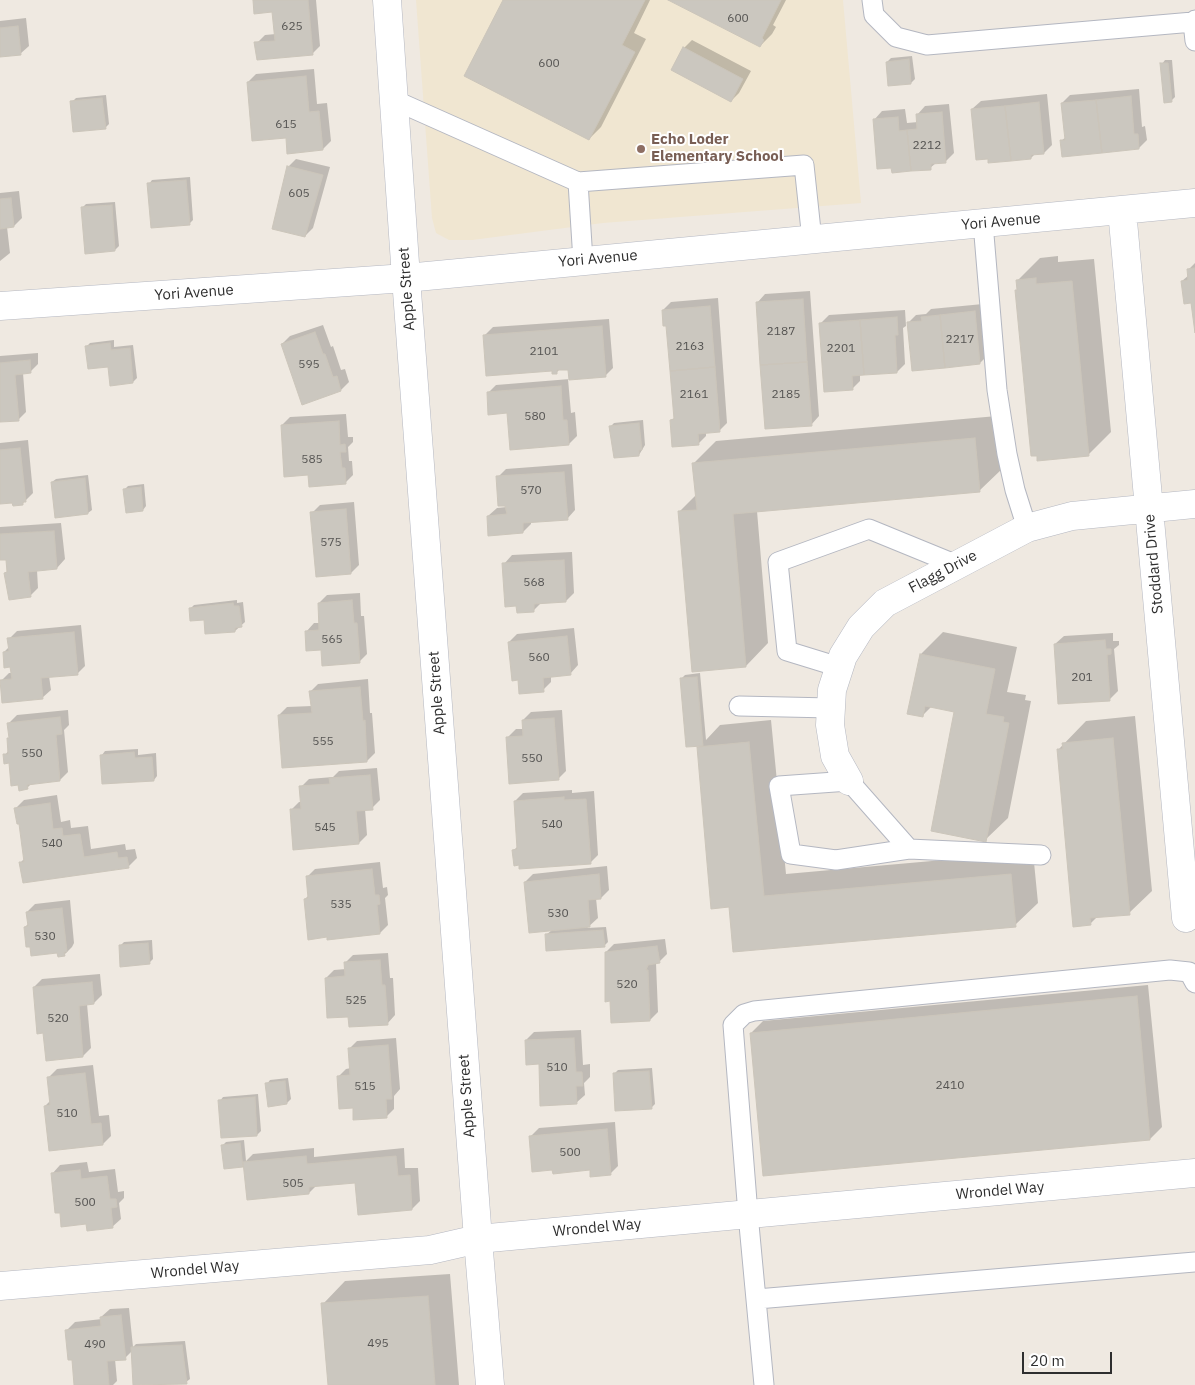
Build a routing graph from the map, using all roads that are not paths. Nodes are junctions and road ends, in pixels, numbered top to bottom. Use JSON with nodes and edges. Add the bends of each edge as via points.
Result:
{"nodes":[{"id":1,"x":387,"y":0,"type":"edge"},
{"id":2,"x":872,"y":0,"type":"edge"},
{"id":3,"x":1194,"y":21,"type":"edge"},
{"id":4,"x":1195,"y":41,"type":"edge"},
{"id":5,"x":394,"y":100,"type":"junction"},
{"id":6,"x":578,"y":182,"type":"junction"},
{"id":7,"x":1195,"y":203,"type":"edge"},
{"id":8,"x":1122,"y":210,"type":"junction"},
{"id":9,"x":983,"y":223,"type":"junction"},
{"id":10,"x":812,"y":240,"type":"junction"},
{"id":11,"x":583,"y":260,"type":"junction"},
{"id":12,"x":406,"y":278,"type":"junction"},
{"id":13,"x":0,"y":306,"type":"edge"},
{"id":14,"x":1195,"y":504,"type":"edge"},
{"id":15,"x":1149,"y":508,"type":"junction"},
{"id":16,"x":1027,"y":528,"type":"junction"},
{"id":17,"x":957,"y":565,"type":"junction"},
{"id":18,"x":839,"y":667,"type":"junction"},
{"id":19,"x":739,"y":706,"type":"dead end"},
{"id":20,"x":831,"y":708,"type":"junction"},
{"id":21,"x":849,"y":781,"type":"junction"},
{"id":22,"x":909,"y":849,"type":"junction"},
{"id":23,"x":1042,"y":856,"type":"dead end"},
{"id":24,"x":1186,"y":918,"type":"dead end"},
{"id":25,"x":1195,"y":983,"type":"edge"},
{"id":26,"x":1195,"y":1173,"type":"edge"},
{"id":27,"x":748,"y":1214,"type":"junction"},
{"id":28,"x":478,"y":1239,"type":"junction"},
{"id":29,"x":1195,"y":1262,"type":"edge"},
{"id":30,"x":0,"y":1286,"type":"edge"},
{"id":31,"x":757,"y":1298,"type":"junction"},
{"id":32,"x":490,"y":1385,"type":"edge"},
{"id":33,"x":764,"y":1385,"type":"edge"}],
"edges":[{"from":1,"to":5,"type":"street","name":"Apple Street"},
{"from":2,"to":3,"type":"lane","via":[[874,15],[896,37],[927,45]]},
{"from":3,"to":4,"type":"lane"},
{"from":5,"to":6,"type":"lane"},
{"from":5,"to":12,"type":"street","name":"Apple Street"},
{"from":6,"to":10,"type":"lane","via":[[804,165]]},
{"from":6,"to":11,"type":"lane"},
{"from":7,"to":8,"type":"street","name":"Yori Avenue"},
{"from":8,"to":9,"type":"street","name":"Yori Avenue"},
{"from":8,"to":15,"type":"street","name":"Stoddard Drive"},
{"from":9,"to":10,"type":"street","name":"Yori Avenue"},
{"from":9,"to":16,"type":"lane","via":[[997,390],[1007,454]]},
{"from":10,"to":11,"type":"street","name":"Yori Avenue"},
{"from":11,"to":12,"type":"street","name":"Yori Avenue"},
{"from":12,"to":13,"type":"street","name":"Yori Avenue"},
{"from":12,"to":28,"type":"street","name":"Apple Street"},
{"from":14,"to":15,"type":"street","name":"Flagg Drive"},
{"from":15,"to":16,"type":"street","name":"Flagg Drive","via":[[1072,516]]},
{"from":15,"to":24,"type":"street","name":"Stoddard Drive"},
{"from":16,"to":17,"type":"street","name":"Flagg Drive"},
{"from":17,"to":18,"type":"street","name":"Flagg Drive","via":[[885,604],[861,627]]},
{"from":17,"to":18,"type":"lane","via":[[869,530],[778,562],[787,652]]},
{"from":18,"to":20,"type":"street","name":"Flagg Drive"},
{"from":19,"to":20,"type":"lane"},
{"from":20,"to":21,"type":"street","name":"Flagg Drive","via":[[830,725],[836,756]]},
{"from":21,"to":22,"type":"lane"},
{"from":21,"to":22,"type":"lane","via":[[779,786],[791,854],[836,860]]},
{"from":22,"to":23,"type":"lane"},
{"from":25,"to":27,"type":"lane","via":[[1189,972],[1170,970],[744,1014],[734,1026]]},
{"from":26,"to":27,"type":"street","name":"Wrondel Way"},
{"from":27,"to":28,"type":"street","name":"Wrondel Way"},
{"from":27,"to":31,"type":"lane"},
{"from":28,"to":30,"type":"street","name":"Wrondel Way","via":[[430,1250]]},
{"from":28,"to":32,"type":"street","name":"Apple Street"},
{"from":29,"to":31,"type":"lane"},
{"from":31,"to":33,"type":"lane"}]}
